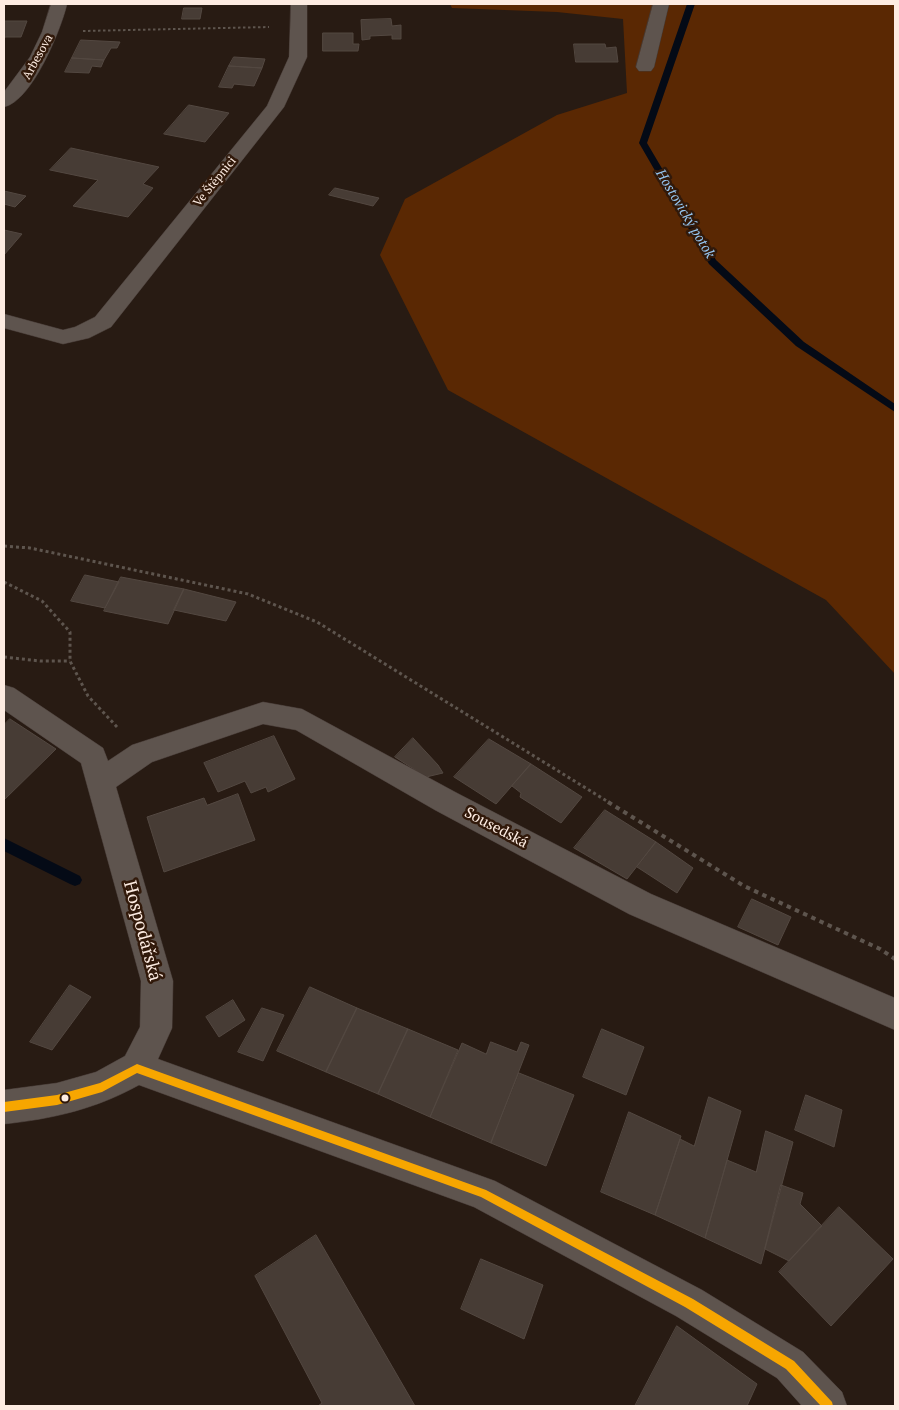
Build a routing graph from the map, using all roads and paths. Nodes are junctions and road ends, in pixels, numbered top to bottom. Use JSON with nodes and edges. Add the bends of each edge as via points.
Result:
{"nodes":[{"id":1,"x":59,"y":4,"type":"edge"},
{"id":2,"x":299,"y":4,"type":"edge"},
{"id":3,"x":661,"y":4,"type":"edge"},
{"id":4,"x":300,"y":26,"type":"junction"},
{"id":5,"x":52,"y":31,"type":"junction"},
{"id":6,"x":645,"y":67,"type":"dead end"},
{"id":7,"x":4,"y":102,"type":"edge"},
{"id":8,"x":4,"y":321,"type":"edge"},
{"id":9,"x":4,"y":546,"type":"edge"},
{"id":10,"x":4,"y":582,"type":"edge"},
{"id":11,"x":4,"y":657,"type":"edge"},
{"id":12,"x":70,"y":661,"type":"junction"},
{"id":13,"x":4,"y":696,"type":"edge"},
{"id":14,"x":142,"y":754,"type":"junction"},
{"id":15,"x":100,"y":782,"type":"junction"},
{"id":16,"x":895,"y":959,"type":"edge"},
{"id":17,"x":895,"y":1014,"type":"edge"},
{"id":18,"x":137,"y":1068,"type":"junction"},
{"id":19,"x":4,"y":1107,"type":"edge"},
{"id":20,"x":828,"y":1406,"type":"edge"}],
"edges":[{"from":1,"to":5,"type":"street","name":"Arbesova"},
{"from":2,"to":4,"type":"street","name":"Ve Štěpnici"},
{"from":3,"to":6,"type":"street"},
{"from":4,"to":5,"type":"path"},
{"from":4,"to":8,"type":"street","name":"Ve Štěpnici","via":[[298,57],[275,107],[103,322],[81,333],[63,337]]},
{"from":5,"to":7,"type":"street","name":"Arbesova","via":[[24,82]]},
{"from":9,"to":16,"type":"path","via":[[30,548],[248,594],[317,622],[744,886]]},
{"from":10,"to":12,"type":"path","via":[[42,601],[70,632]]},
{"from":11,"to":12,"type":"path"},
{"from":12,"to":14,"type":"path","via":[[88,696]]},
{"from":13,"to":15,"type":"street","name":"Hospodářská","via":[[93,756]]},
{"from":14,"to":15,"type":"street","name":"Sousedská"},
{"from":14,"to":17,"type":"street","name":"Sousedská","via":[[263,712],[302,720],[445,801],[640,904]]},
{"from":15,"to":18,"type":"street","name":"Hospodářská","via":[[158,981],[156,1028]]},
{"from":18,"to":19,"type":"street","via":[[102,1087],[58,1100]]},
{"from":18,"to":20,"type":"street","via":[[483,1193],[689,1303],[790,1365]]}]}
